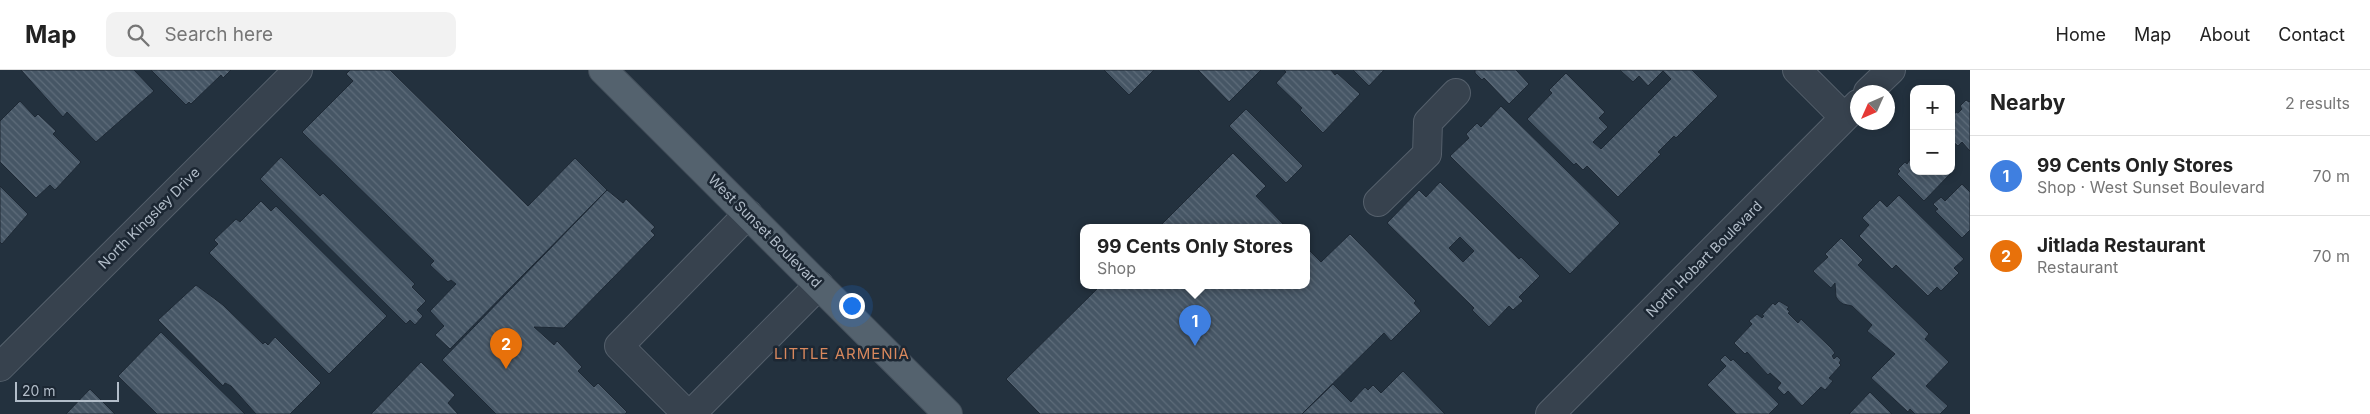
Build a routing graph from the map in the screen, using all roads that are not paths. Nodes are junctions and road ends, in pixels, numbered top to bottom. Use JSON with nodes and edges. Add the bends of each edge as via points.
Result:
{"nodes":[{"id":1,"x":298,"y":70,"type":"edge"},
{"id":2,"x":603,"y":70,"type":"edge"},
{"id":3,"x":1796,"y":70,"type":"edge"},
{"id":4,"x":1890,"y":70,"type":"edge"},
{"id":5,"x":1875,"y":85,"type":"edge"},
{"id":6,"x":1456,"y":93,"type":"dead end"},
{"id":7,"x":1850,"y":110,"type":"edge"},
{"id":8,"x":1850,"y":112,"type":"edge"},
{"id":9,"x":1378,"y":202,"type":"dead end"},
{"id":10,"x":748,"y":214,"type":"junction"},
{"id":11,"x":819,"y":285,"type":"junction"},
{"id":12,"x":0,"y":366,"type":"edge"},
{"id":13,"x":689,"y":414,"type":"edge"},
{"id":14,"x":948,"y":414,"type":"edge"},
{"id":15,"x":1550,"y":414,"type":"edge"}],
"edges":[{"from":1,"to":12,"type":"street","name":"North Kingsley Drive"},
{"from":2,"to":10,"type":"main road","name":"West Sunset Boulevard"},
{"from":3,"to":7,"type":"street"},
{"from":4,"to":5,"type":"street"},
{"from":6,"to":9,"type":"street","via":[[1428,122],[1426,154]]},
{"from":8,"to":15,"type":"street","name":"North Hobart Boulevard"},
{"from":10,"to":11,"type":"main road","name":"West Sunset Boulevard"},
{"from":10,"to":13,"type":"street","via":[[619,346]]},
{"from":11,"to":13,"type":"street"},
{"from":11,"to":14,"type":"main road","name":"West Sunset Boulevard"}]}
